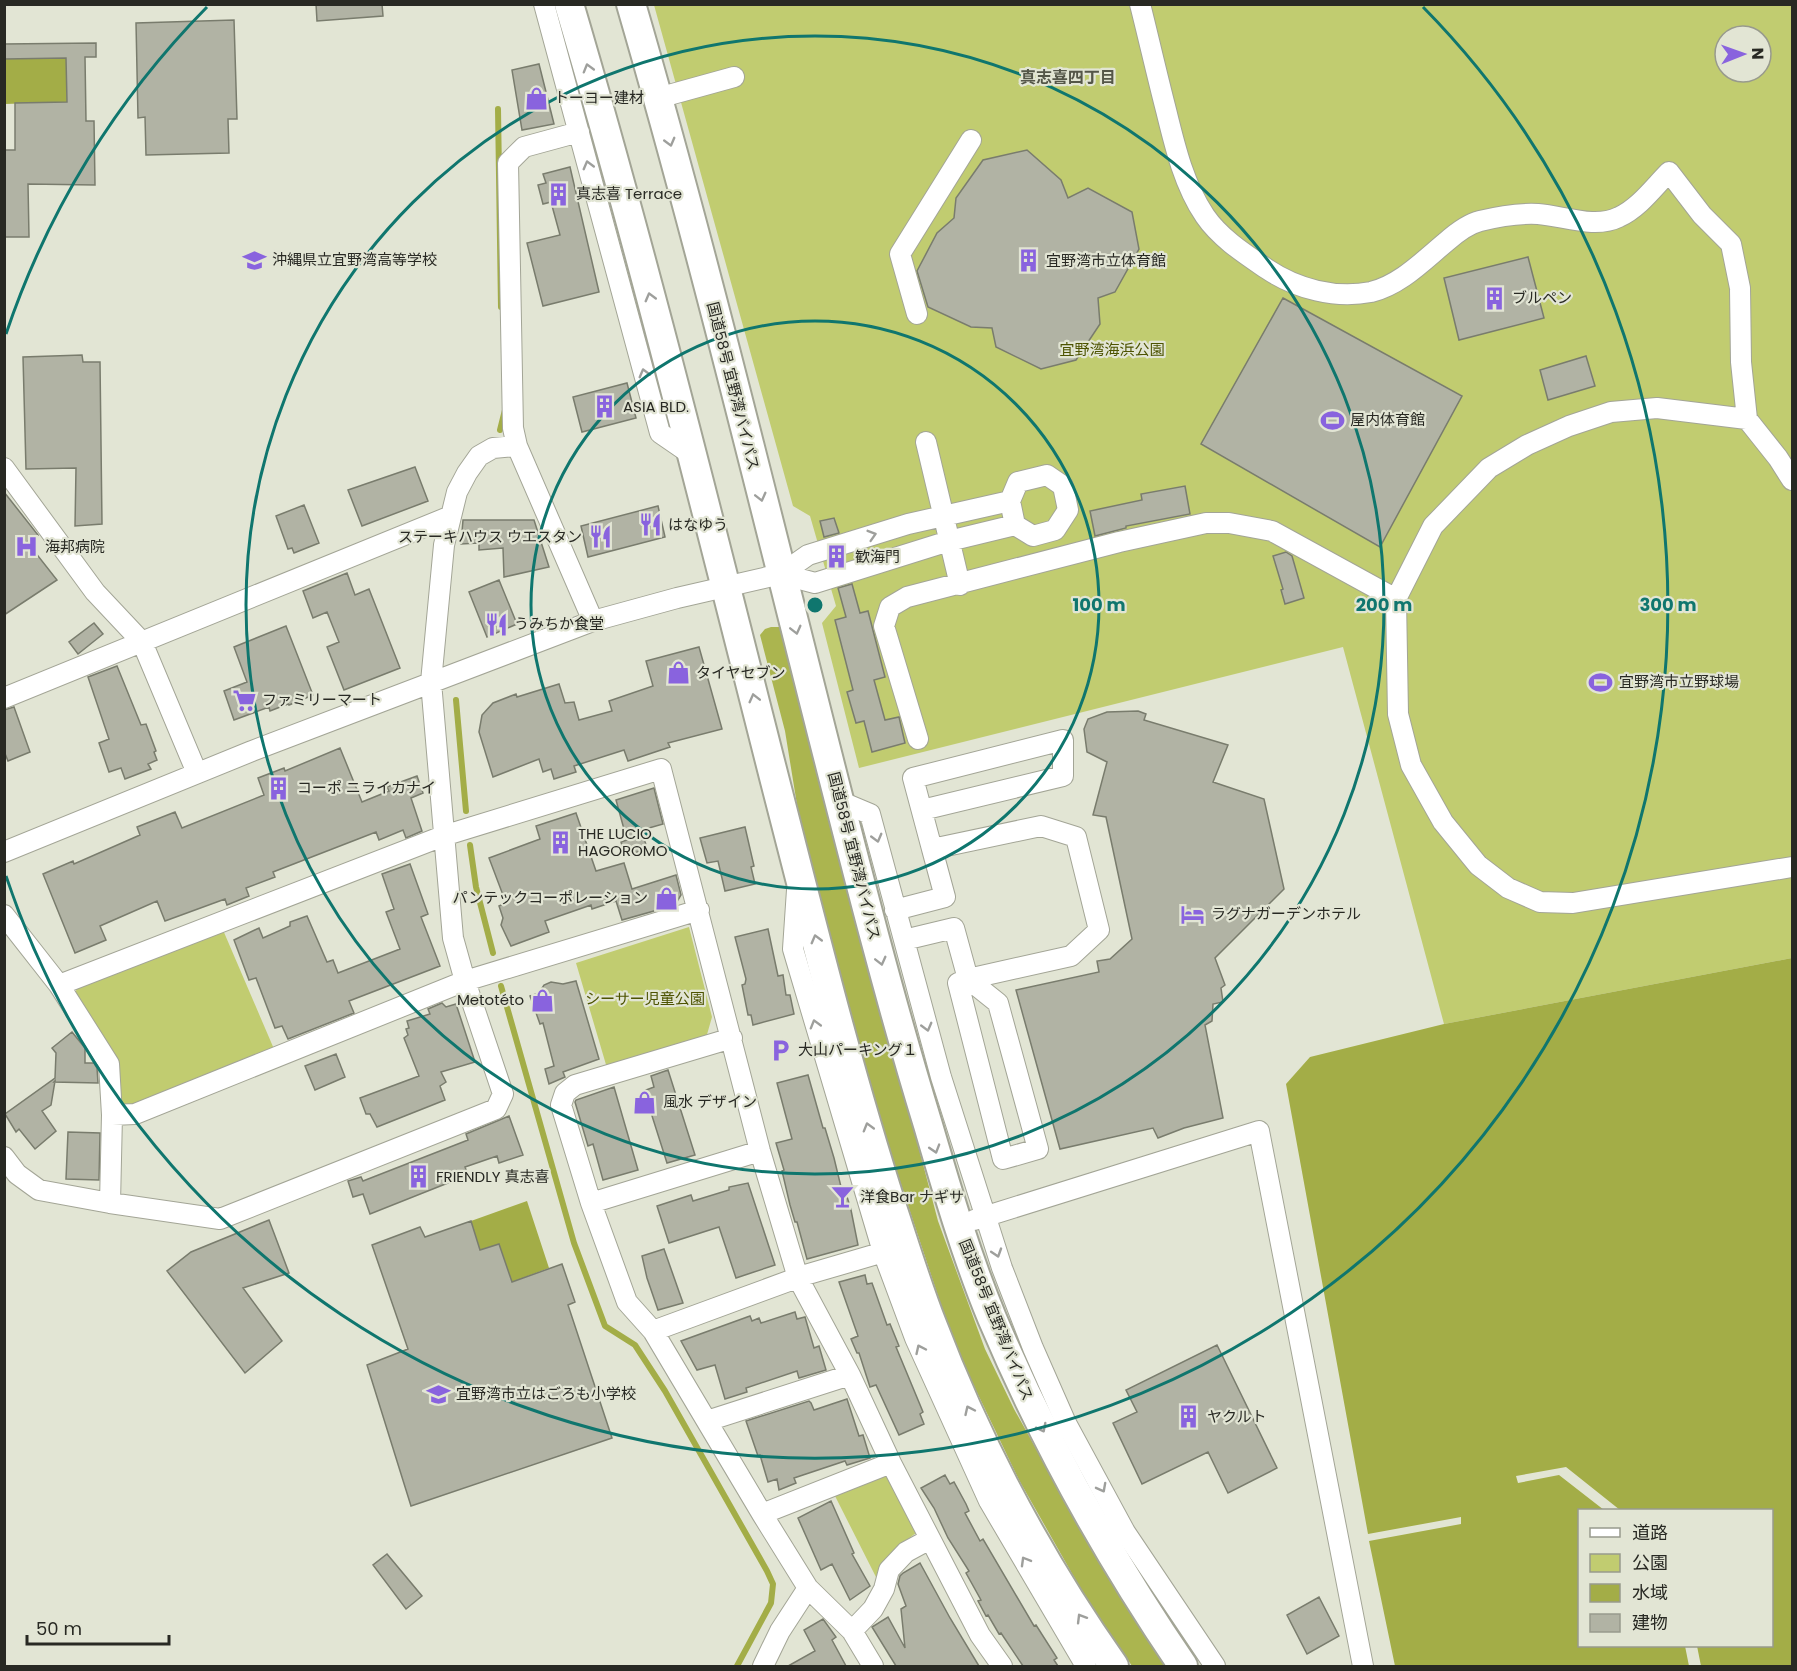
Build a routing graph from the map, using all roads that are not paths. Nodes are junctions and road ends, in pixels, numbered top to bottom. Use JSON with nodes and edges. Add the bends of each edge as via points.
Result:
{"nodes":[{"id":1,"x":544,"y":4,"type":"edge"},
{"id":2,"x":569,"y":4,"type":"edge"},
{"id":3,"x":631,"y":4,"type":"edge"},
{"id":4,"x":1140,"y":4,"type":"edge"},
{"id":5,"x":734,"y":77,"type":"dead end"},
{"id":6,"x":658,"y":98,"type":"junction"},
{"id":7,"x":579,"y":132,"type":"junction"},
{"id":8,"x":971,"y":140,"type":"dead end"},
{"id":9,"x":917,"y":314,"type":"dead end"},
{"id":10,"x":1747,"y":419,"type":"junction"},
{"id":11,"x":926,"y":441,"type":"dead end"},
{"id":12,"x":517,"y":446,"type":"junction"},
{"id":13,"x":1785,"y":454,"type":"edge"},
{"id":14,"x":692,"y":455,"type":"junction"},
{"id":15,"x":4,"y":468,"type":"edge"},
{"id":16,"x":1792,"y":480,"type":"edge"},
{"id":17,"x":1010,"y":501,"type":"junction"},
{"id":18,"x":451,"y":516,"type":"junction"},
{"id":19,"x":943,"y":516,"type":"junction"},
{"id":20,"x":1015,"y":525,"type":"junction"},
{"id":21,"x":1044,"y":533,"type":"junction"},
{"id":22,"x":949,"y":541,"type":"junction"},
{"id":23,"x":1050,"y":561,"type":"junction"},
{"id":24,"x":781,"y":574,"type":"junction"},
{"id":25,"x":960,"y":585,"type":"junction"},
{"id":26,"x":725,"y":586,"type":"junction"},
{"id":27,"x":1396,"y":599,"type":"junction"},
{"id":28,"x":593,"y":621,"type":"junction"},
{"id":29,"x":142,"y":642,"type":"junction"},
{"id":30,"x":431,"y":682,"type":"junction"},
{"id":31,"x":4,"y":698,"type":"edge"},
{"id":32,"x":918,"y":739,"type":"dead end"},
{"id":33,"x":197,"y":773,"type":"junction"},
{"id":34,"x":839,"y":801,"type":"junction"},
{"id":35,"x":922,"y":810,"type":"junction"},
{"id":36,"x":443,"y":836,"type":"junction"},
{"id":37,"x":932,"y":849,"type":"junction"},
{"id":38,"x":4,"y":852,"type":"edge"},
{"id":39,"x":1792,"y":867,"type":"edge"},
{"id":40,"x":945,"y":897,"type":"junction"},
{"id":41,"x":699,"y":910,"type":"junction"},
{"id":42,"x":896,"y":910,"type":"junction"},
{"id":43,"x":4,"y":915,"type":"edge"},
{"id":44,"x":954,"y":928,"type":"junction"},
{"id":45,"x":904,"y":940,"type":"junction"},
{"id":46,"x":968,"y":979,"type":"junction"},
{"id":47,"x":465,"y":981,"type":"junction"},
{"id":48,"x":59,"y":985,"type":"junction"},
{"id":49,"x":732,"y":1038,"type":"junction"},
{"id":50,"x":112,"y":1114,"type":"junction"},
{"id":51,"x":760,"y":1151,"type":"junction"},
{"id":52,"x":4,"y":1157,"type":"edge"},
{"id":53,"x":110,"y":1203,"type":"junction"},
{"id":54,"x":591,"y":1203,"type":"junction"},
{"id":55,"x":985,"y":1216,"type":"junction"},
{"id":56,"x":957,"y":1225,"type":"junction"},
{"id":57,"x":894,"y":1249,"type":"junction"},
{"id":58,"x":798,"y":1278,"type":"junction"},
{"id":59,"x":653,"y":1331,"type":"junction"},
{"id":60,"x":850,"y":1375,"type":"junction"},
{"id":61,"x":707,"y":1421,"type":"junction"},
{"id":62,"x":891,"y":1463,"type":"junction"},
{"id":63,"x":762,"y":1514,"type":"junction"},
{"id":64,"x":930,"y":1539,"type":"junction"},
{"id":65,"x":808,"y":1588,"type":"junction"},
{"id":66,"x":852,"y":1631,"type":"junction"},
{"id":67,"x":763,"y":1666,"type":"edge"},
{"id":68,"x":873,"y":1666,"type":"edge"},
{"id":69,"x":1002,"y":1666,"type":"edge"},
{"id":70,"x":1086,"y":1666,"type":"edge"},
{"id":71,"x":1114,"y":1666,"type":"edge"},
{"id":72,"x":1183,"y":1666,"type":"edge"},
{"id":73,"x":1215,"y":1666,"type":"edge"},
{"id":74,"x":1363,"y":1666,"type":"edge"}],
"edges":[{"from":1,"to":7,"type":"street"},
{"from":14,"to":2,"type":"highway","one_way":true},
{"from":3,"to":6,"type":"highway","name":"国道58号 宜野湾バイパス"},
{"from":4,"to":10,"type":"street","via":[[1190,190],[1206,217],[1226,238],[1279,277],[1307,288],[1331,294],[1372,291],[1391,284],[1455,235],[1476,222],[1496,217],[1516,213],[1603,222],[1619,218],[1643,200],[1669,172],[1702,215],[1731,244],[1740,288]]},
{"from":5,"to":6,"type":"street"},
{"from":6,"to":24,"type":"highway","name":"国道58号 宜野湾バイパス","one_way":true},
{"from":7,"to":12,"type":"street","via":[[524,147],[508,163],[513,428]]},
{"from":14,"to":7,"type":"street","one_way":true,"via":[[660,432]]},
{"from":8,"to":9,"type":"street","via":[[900,254]]},
{"from":10,"to":13,"type":"street"},
{"from":10,"to":27,"type":"street","via":[[1657,408],[1611,412],[1527,445],[1490,468],[1433,526]]},
{"from":11,"to":19,"type":"street"},
{"from":12,"to":18,"type":"street","via":[[493,448],[479,456],[457,492]]},
{"from":12,"to":28,"type":"street"},
{"from":13,"to":16,"type":"street"},
{"from":14,"to":26,"type":"highway"},
{"from":15,"to":29,"type":"street","via":[[95,592]]},
{"from":17,"to":19,"type":"street"},
{"from":17,"to":20,"type":"street"},
{"from":17,"to":21,"type":"street","via":[[1018,482],[1047,475],[1063,486],[1068,510],[1056,530]]},
{"from":18,"to":29,"type":"street"},
{"from":18,"to":30,"type":"street","via":[[444,545]]},
{"from":19,"to":22,"type":"street"},
{"from":24,"to":19,"type":"street","one_way":true,"via":[[808,555]]},
{"from":20,"to":21,"type":"street","via":[[1033,537]]},
{"from":20,"to":22,"type":"street"},
{"from":21,"to":23,"type":"street"},
{"from":22,"to":24,"type":"street","via":[[815,584]]},
{"from":22,"to":25,"type":"street"},
{"from":23,"to":25,"type":"street"},
{"from":23,"to":27,"type":"street","via":[[1206,523],[1229,523],[1272,531]]},
{"from":24,"to":26,"type":"street"},
{"from":24,"to":34,"type":"highway","name":"国道58号 宜野湾バイパス","one_way":true},
{"from":25,"to":32,"type":"street","via":[[907,597],[890,607],[884,626]]},
{"from":26,"to":28,"type":"street"},
{"from":57,"to":26,"type":"highway","one_way":true},
{"from":27,"to":39,"type":"street","via":[[1398,714],[1411,765],[1443,822],[1478,865],[1508,888],[1540,902],[1573,903]]},
{"from":28,"to":30,"type":"street"},
{"from":29,"to":31,"type":"street"},
{"from":29,"to":33,"type":"street"},
{"from":30,"to":33,"type":"street"},
{"from":30,"to":36,"type":"street"},
{"from":33,"to":38,"type":"street"},
{"from":34,"to":42,"type":"street","one_way":true,"via":[[870,814]]},
{"from":34,"to":56,"type":"highway","name":"国道58号 宜野湾バイパス","one_way":true,"via":[[893,1010]]},
{"from":35,"to":35,"type":"street","via":[[913,778],[1063,740],[1063,776]]},
{"from":35,"to":37,"type":"street"},
{"from":36,"to":41,"type":"street","via":[[661,769]]},
{"from":36,"to":47,"type":"street","via":[[453,938]]},
{"from":36,"to":48,"type":"street"},
{"from":37,"to":40,"type":"street"},
{"from":37,"to":46,"type":"street","via":[[1041,826],[1076,837],[1099,930],[1071,956]]},
{"from":40,"to":42,"type":"street"},
{"from":40,"to":44,"type":"street"},
{"from":41,"to":47,"type":"street"},
{"from":41,"to":49,"type":"street"},
{"from":42,"to":45,"type":"street"},
{"from":43,"to":48,"type":"street"},
{"from":44,"to":45,"type":"street"},
{"from":44,"to":46,"type":"street"},
{"from":45,"to":55,"type":"street","one_way":true,"via":[[941,1077]]},
{"from":46,"to":46,"type":"street","via":[[958,983],[1003,1159],[1038,1149],[998,1003]]},
{"from":47,"to":50,"type":"street","via":[[135,1114]]},
{"from":47,"to":53,"type":"street","via":[[503,1094],[496,1109],[220,1219]]},
{"from":48,"to":50,"type":"street","via":[[109,1064]]},
{"from":49,"to":51,"type":"street"},
{"from":49,"to":54,"type":"street","via":[[575,1085],[565,1093],[561,1105]]},
{"from":50,"to":53,"type":"street"},
{"from":51,"to":54,"type":"street"},
{"from":51,"to":58,"type":"street"},
{"from":52,"to":53,"type":"street","via":[[17,1174],[39,1190]]},
{"from":54,"to":59,"type":"street","via":[[627,1302]]},
{"from":55,"to":56,"type":"street"},
{"from":55,"to":73,"type":"street","one_way":true,"via":[[1033,1348],[1066,1423],[1125,1532]]},
{"from":55,"to":74,"type":"street","via":[[1259,1131]]},
{"from":56,"to":72,"type":"highway","name":"国道58号 宜野湾バイパス","one_way":true,"via":[[991,1315],[1063,1470],[1099,1536]]},
{"from":57,"to":58,"type":"street"},
{"from":70,"to":57,"type":"street","one_way":true,"via":[[989,1501],[915,1338]]},
{"from":71,"to":57,"type":"highway","one_way":true,"via":[[1002,1482]]},
{"from":58,"to":59,"type":"street"},
{"from":58,"to":60,"type":"street"},
{"from":59,"to":61,"type":"street"},
{"from":60,"to":61,"type":"street"},
{"from":60,"to":62,"type":"street"},
{"from":61,"to":63,"type":"street"},
{"from":62,"to":63,"type":"street"},
{"from":62,"to":64,"type":"street"},
{"from":63,"to":65,"type":"street"},
{"from":64,"to":66,"type":"street","via":[[906,1552],[889,1570],[873,1609]]},
{"from":64,"to":69,"type":"street","via":[[980,1635]]},
{"from":65,"to":66,"type":"street"},
{"from":65,"to":67,"type":"street"},
{"from":66,"to":68,"type":"street"}]}
